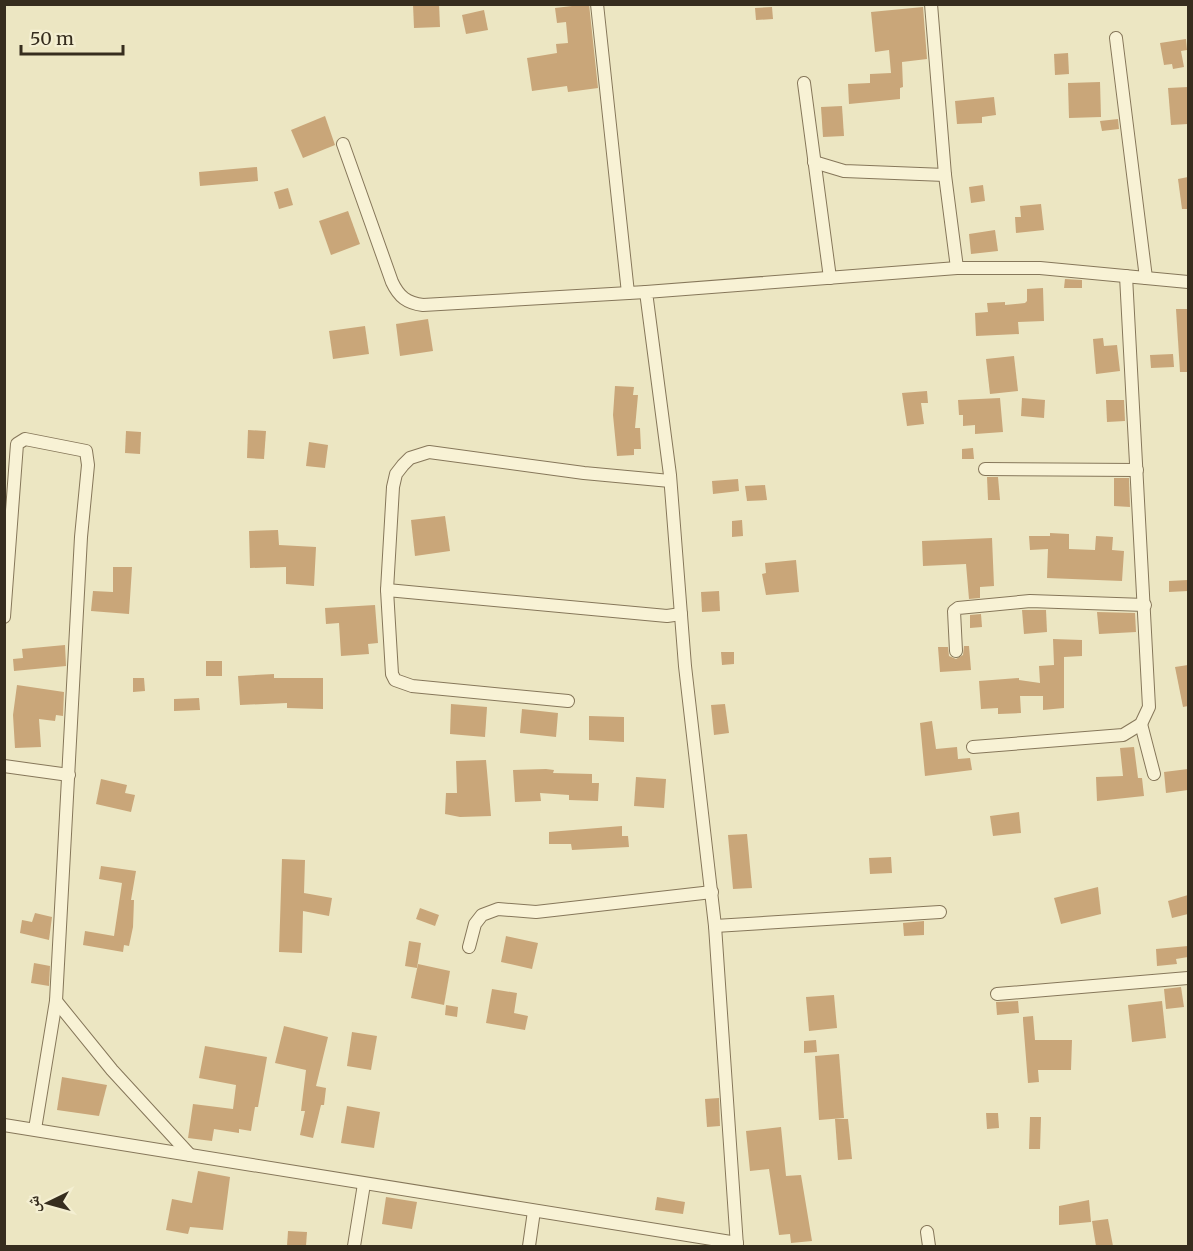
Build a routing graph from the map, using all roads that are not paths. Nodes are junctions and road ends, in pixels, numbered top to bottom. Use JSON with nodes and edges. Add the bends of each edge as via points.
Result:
{"nodes":[{"id":1,"x":597,"y":4,"type":"edge"},
{"id":2,"x":931,"y":4,"type":"edge"},
{"id":3,"x":1116,"y":38,"type":"dead end"},
{"id":4,"x":804,"y":83,"type":"dead end"},
{"id":5,"x":343,"y":144,"type":"dead end"},
{"id":6,"x":814,"y":162,"type":"junction"},
{"id":7,"x":945,"y":175,"type":"junction"},
{"id":8,"x":957,"y":268,"type":"junction"},
{"id":9,"x":1126,"y":276,"type":"junction"},
{"id":10,"x":830,"y":278,"type":"junction"},
{"id":11,"x":1146,"y":278,"type":"junction"},
{"id":12,"x":1188,"y":282,"type":"edge"},
{"id":13,"x":646,"y":292,"type":"junction"},
{"id":14,"x":628,"y":294,"type":"junction"},
{"id":15,"x":986,"y":469,"type":"dead end"},
{"id":16,"x":1137,"y":470,"type":"junction"},
{"id":17,"x":670,"y":481,"type":"junction"},
{"id":18,"x":387,"y":590,"type":"junction"},
{"id":19,"x":1145,"y":605,"type":"junction"},
{"id":20,"x":681,"y":614,"type":"junction"},
{"id":21,"x":4,"y":617,"type":"edge"},
{"id":22,"x":956,"y":651,"type":"dead end"},
{"id":23,"x":568,"y":701,"type":"dead end"},
{"id":24,"x":1141,"y":723,"type":"junction"},
{"id":25,"x":973,"y":747,"type":"dead end"},
{"id":26,"x":4,"y":766,"type":"edge"},
{"id":27,"x":1154,"y":774,"type":"dead end"},
{"id":28,"x":69,"y":775,"type":"junction"},
{"id":29,"x":712,"y":892,"type":"junction"},
{"id":30,"x":940,"y":912,"type":"dead end"},
{"id":31,"x":715,"y":926,"type":"junction"},
{"id":32,"x":469,"y":947,"type":"dead end"},
{"id":33,"x":1188,"y":978,"type":"edge"},
{"id":34,"x":997,"y":993,"type":"dead end"},
{"id":35,"x":56,"y":1001,"type":"junction"},
{"id":36,"x":4,"y":1125,"type":"edge"},
{"id":37,"x":35,"y":1129,"type":"junction"},
{"id":38,"x":190,"y":1155,"type":"junction"},
{"id":39,"x":364,"y":1184,"type":"junction"},
{"id":40,"x":534,"y":1211,"type":"junction"},
{"id":41,"x":927,"y":1232,"type":"dead end"},
{"id":42,"x":737,"y":1245,"type":"edge"},
{"id":43,"x":354,"y":1246,"type":"edge"},
{"id":44,"x":529,"y":1246,"type":"edge"},
{"id":45,"x":929,"y":1246,"type":"edge"}],
"edges":[{"from":1,"to":14,"type":"street"},
{"from":2,"to":7,"type":"street"},
{"from":3,"to":11,"type":"street"},
{"from":4,"to":6,"type":"street"},
{"from":5,"to":14,"type":"street","via":[[392,282],[409,302],[423,305]]},
{"from":6,"to":7,"type":"street","via":[[854,172]]},
{"from":6,"to":10,"type":"street"},
{"from":7,"to":8,"type":"street"},
{"from":8,"to":9,"type":"street","via":[[1040,268]]},
{"from":8,"to":10,"type":"street"},
{"from":9,"to":11,"type":"street"},
{"from":9,"to":16,"type":"street"},
{"from":10,"to":13,"type":"street"},
{"from":11,"to":12,"type":"street"},
{"from":13,"to":14,"type":"street"},
{"from":13,"to":17,"type":"street"},
{"from":15,"to":16,"type":"street"},
{"from":16,"to":19,"type":"street"},
{"from":17,"to":18,"type":"street","via":[[441,452],[421,453],[396,474]]},
{"from":17,"to":20,"type":"street"},
{"from":18,"to":20,"type":"street","via":[[667,616]]},
{"from":18,"to":23,"type":"street","via":[[395,680],[412,686]]},
{"from":19,"to":22,"type":"street","via":[[1030,601],[958,608],[954,612]]},
{"from":19,"to":24,"type":"street","via":[[1150,701]]},
{"from":20,"to":29,"type":"street"},
{"from":21,"to":28,"type":"street","via":[[17,444],[25,439],[86,451]]},
{"from":24,"to":25,"type":"street","via":[[1123,735],[1104,738]]},
{"from":24,"to":27,"type":"street"},
{"from":26,"to":28,"type":"street"},
{"from":28,"to":35,"type":"street"},
{"from":29,"to":31,"type":"street"},
{"from":29,"to":32,"type":"street","via":[[536,912],[498,909],[482,915],[475,924]]},
{"from":30,"to":31,"type":"street"},
{"from":31,"to":42,"type":"street"},
{"from":33,"to":34,"type":"street"},
{"from":35,"to":37,"type":"street"},
{"from":35,"to":38,"type":"street","via":[[112,1070]]},
{"from":36,"to":37,"type":"street"},
{"from":37,"to":38,"type":"street"},
{"from":38,"to":39,"type":"street"},
{"from":39,"to":40,"type":"street"},
{"from":39,"to":43,"type":"street"},
{"from":40,"to":42,"type":"street"},
{"from":40,"to":44,"type":"street"},
{"from":41,"to":45,"type":"street"}]}
